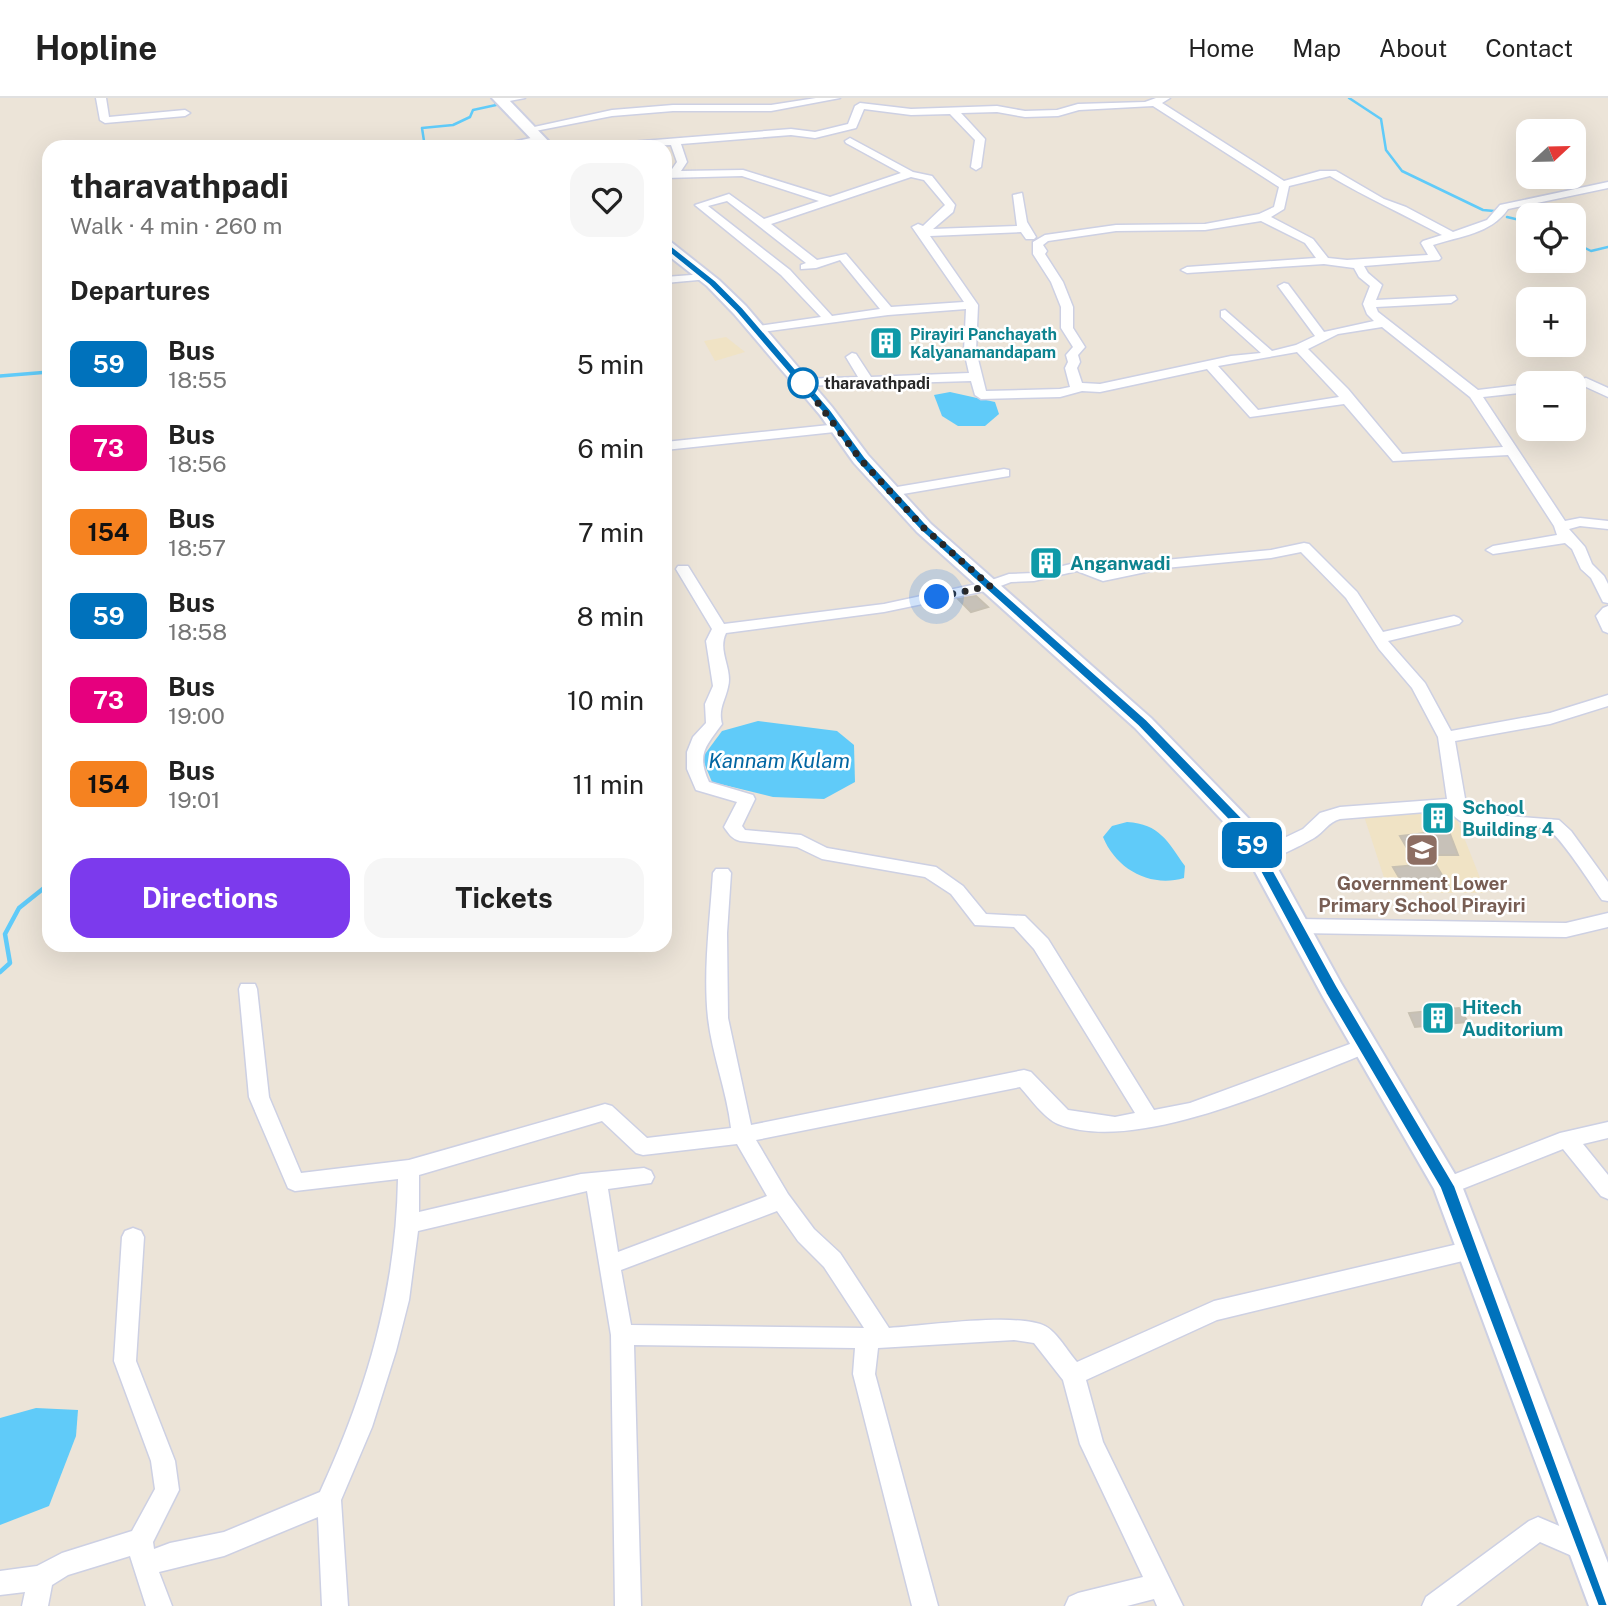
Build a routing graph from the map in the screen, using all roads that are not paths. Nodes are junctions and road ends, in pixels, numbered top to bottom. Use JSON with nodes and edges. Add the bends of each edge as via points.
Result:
{"nodes":[{"id":1,"x":101,"y":98,"type":"edge"},
{"id":2,"x":520,"y":98,"type":"edge"},
{"id":3,"x":835,"y":98,"type":"edge"},
{"id":4,"x":849,"y":98,"type":"edge"},
{"id":5,"x":500,"y":99,"type":"edge"},
{"id":6,"x":1160,"y":100,"type":"edge"},
{"id":7,"x":860,"y":106,"type":"junction"},
{"id":8,"x":771,"y":108,"type":"junction"},
{"id":9,"x":952,"y":110,"type":"junction"},
{"id":10,"x":185,"y":113,"type":"dead end"},
{"id":11,"x":782,"y":134,"type":"junction"},
{"id":12,"x":539,"y":139,"type":"edge"},
{"id":13,"x":850,"y":141,"type":"dead end"},
{"id":14,"x":672,"y":142,"type":"edge"},
{"id":15,"x":675,"y":142,"type":"junction"},
{"id":16,"x":976,"y":167,"type":"dead end"},
{"id":17,"x":672,"y":172,"type":"edge"},
{"id":18,"x":910,"y":174,"type":"junction"},
{"id":19,"x":672,"y":175,"type":"edge"},
{"id":20,"x":1283,"y":185,"type":"junction"},
{"id":21,"x":1608,"y":185,"type":"edge"},
{"id":22,"x":1018,"y":195,"type":"dead end"},
{"id":23,"x":831,"y":201,"type":"junction"},
{"id":24,"x":1262,"y":217,"type":"junction"},
{"id":25,"x":763,"y":223,"type":"junction"},
{"id":26,"x":918,"y":228,"type":"junction"},
{"id":27,"x":1024,"y":229,"type":"junction"},
{"id":28,"x":1450,"y":235,"type":"junction"},
{"id":29,"x":1037,"y":243,"type":"junction"},
{"id":30,"x":672,"y":251,"type":"edge"},
{"id":31,"x":1324,"y":261,"type":"junction"},
{"id":32,"x":1350,"y":263,"type":"junction"},
{"id":33,"x":816,"y":265,"type":"junction"},
{"id":34,"x":1187,"y":270,"type":"dead end"},
{"id":35,"x":785,"y":271,"type":"junction"},
{"id":36,"x":705,"y":277,"type":"junction"},
{"id":37,"x":672,"y":279,"type":"edge"},
{"id":38,"x":1284,"y":286,"type":"dead end"},
{"id":39,"x":1451,"y":299,"type":"dead end"},
{"id":40,"x":1369,"y":304,"type":"junction"},
{"id":41,"x":972,"y":305,"type":"junction"},
{"id":42,"x":888,"y":311,"type":"junction"},
{"id":43,"x":1225,"y":314,"type":"dead end"},
{"id":44,"x":829,"y":320,"type":"junction"},
{"id":45,"x":1382,"y":323,"type":"junction"},
{"id":46,"x":758,"y":330,"type":"junction"},
{"id":47,"x":1322,"y":337,"type":"junction"},
{"id":48,"x":1300,"y":348,"type":"junction"},
{"id":49,"x":1270,"y":355,"type":"junction"},
{"id":50,"x":852,"y":357,"type":"dead end"},
{"id":51,"x":1211,"y":366,"type":"junction"},
{"id":52,"x":976,"y":377,"type":"junction"},
{"id":53,"x":867,"y":381,"type":"junction"},
{"id":54,"x":1586,"y":382,"type":"edge"},
{"id":55,"x":803,"y":383,"type":"junction"},
{"id":56,"x":1076,"y":387,"type":"junction"},
{"id":57,"x":1516,"y":389,"type":"edge"},
{"id":58,"x":1608,"y":393,"type":"edge"},
{"id":59,"x":1475,"y":394,"type":"junction"},
{"id":60,"x":1347,"y":400,"type":"junction"},
{"id":61,"x":839,"y":428,"type":"junction"},
{"id":62,"x":672,"y":445,"type":"edge"},
{"id":63,"x":1511,"y":451,"type":"junction"},
{"id":64,"x":1004,"y":473,"type":"dead end"},
{"id":65,"x":891,"y":492,"type":"junction"},
{"id":66,"x":1608,"y":525,"type":"edge"},
{"id":67,"x":1564,"y":532,"type":"junction"},
{"id":68,"x":1493,"y":550,"type":"dead end"},
{"id":69,"x":683,"y":569,"type":"dead end"},
{"id":70,"x":990,"y":586,"type":"junction"},
{"id":71,"x":1608,"y":599,"type":"edge"},
{"id":72,"x":1608,"y":611,"type":"edge"},
{"id":73,"x":1454,"y":621,"type":"dead end"},
{"id":74,"x":1608,"y":628,"type":"edge"},
{"id":75,"x":720,"y":629,"type":"junction"},
{"id":76,"x":1379,"y":638,"type":"junction"},
{"id":77,"x":1608,"y":700,"type":"edge"},
{"id":78,"x":1446,"y":737,"type":"junction"},
{"id":79,"x":1456,"y":804,"type":"junction"},
{"id":80,"x":1259,"y":857,"type":"junction"},
{"id":81,"x":722,"y":873,"type":"dead end"},
{"id":82,"x":1608,"y":895,"type":"edge"},
{"id":83,"x":1608,"y":920,"type":"edge"},
{"id":84,"x":1297,"y":926,"type":"junction"},
{"id":85,"x":248,"y":989,"type":"dead end"},
{"id":86,"x":1365,"y":1046,"type":"junction"},
{"id":87,"x":1149,"y":1119,"type":"junction"},
{"id":88,"x":1608,"y":1130,"type":"edge"},
{"id":89,"x":743,"y":1136,"type":"junction"},
{"id":90,"x":1567,"y":1139,"type":"junction"},
{"id":91,"x":409,"y":1169,"type":"junction"},
{"id":92,"x":644,"y":1177,"type":"dead end"},
{"id":93,"x":596,"y":1182,"type":"junction"},
{"id":94,"x":1447,"y":1186,"type":"junction"},
{"id":95,"x":1608,"y":1190,"type":"edge"},
{"id":96,"x":781,"y":1200,"type":"junction"},
{"id":97,"x":408,"y":1224,"type":"junction"},
{"id":98,"x":133,"y":1237,"type":"dead end"},
{"id":99,"x":1471,"y":1250,"type":"junction"},
{"id":100,"x":609,"y":1265,"type":"junction"},
{"id":101,"x":622,"y":1335,"type":"junction"},
{"id":102,"x":883,"y":1338,"type":"junction"},
{"id":103,"x":1073,"y":1374,"type":"junction"},
{"id":104,"x":329,"y":1500,"type":"junction"},
{"id":105,"x":1586,"y":1550,"type":"junction"},
{"id":106,"x":141,"y":1553,"type":"junction"},
{"id":107,"x":41,"y":1578,"type":"junction"},
{"id":108,"x":0,"y":1583,"type":"edge"},
{"id":109,"x":1165,"y":1596,"type":"edge"},
{"id":110,"x":35,"y":1606,"type":"edge"},
{"id":111,"x":159,"y":1606,"type":"edge"},
{"id":112,"x":335,"y":1606,"type":"edge"},
{"id":113,"x":628,"y":1606,"type":"edge"},
{"id":114,"x":925,"y":1606,"type":"edge"},
{"id":115,"x":1078,"y":1606,"type":"edge"},
{"id":116,"x":1435,"y":1606,"type":"edge"},
{"id":117,"x":1607,"y":1606,"type":"edge"}],
"edges":[{"from":1,"to":10,"type":"street","via":[[105,121]]},
{"from":2,"to":5,"type":"street"},
{"from":3,"to":8,"type":"street"},
{"from":4,"to":7,"type":"street"},
{"from":5,"to":12,"type":"main road"},
{"from":6,"to":9,"type":"street","via":[[1058,113]]},
{"from":6,"to":20,"type":"street"},
{"from":7,"to":9,"type":"street","via":[[911,112]]},
{"from":7,"to":11,"type":"street","via":[[852,126],[815,135]]},
{"from":8,"to":11,"type":"street"},
{"from":8,"to":12,"type":"street","via":[[612,113]]},
{"from":9,"to":16,"type":"street","via":[[980,139]]},
{"from":11,"to":15,"type":"street"},
{"from":13,"to":18,"type":"street"},
{"from":14,"to":15,"type":"street"},
{"from":15,"to":17,"type":"street","via":[[682,162]]},
{"from":18,"to":23,"type":"street"},
{"from":18,"to":26,"type":"street","via":[[928,178],[950,205]]},
{"from":19,"to":23,"type":"street","via":[[743,173]]},
{"from":20,"to":24,"type":"street","via":[[1279,209]]},
{"from":20,"to":28,"type":"street","via":[[1332,173]]},
{"from":21,"to":28,"type":"street","via":[[1504,207],[1499,218],[1488,225]]},
{"from":22,"to":27,"type":"street"},
{"from":23,"to":25,"type":"street"},
{"from":24,"to":29,"type":"street","via":[[1199,228],[1107,229],[1053,236]]},
{"from":24,"to":31,"type":"street","via":[[1309,241]]},
{"from":25,"to":33,"type":"street"},
{"from":25,"to":35,"type":"street","via":[[729,197],[700,205]]},
{"from":26,"to":27,"type":"street"},
{"from":26,"to":41,"type":"street"},
{"from":27,"to":29,"type":"street"},
{"from":28,"to":32,"type":"street","via":[[1427,243],[1434,258]]},
{"from":29,"to":56,"type":"street","via":[[1040,258],[1054,276],[1067,307],[1067,328],[1078,341],[1071,368]]},
{"from":30,"to":36,"type":"main road"},
{"from":31,"to":32,"type":"street"},
{"from":31,"to":34,"type":"street"},
{"from":32,"to":40,"type":"street","via":[[1358,265],[1376,285]]},
{"from":33,"to":35,"type":"street"},
{"from":33,"to":42,"type":"street","via":[[842,256]]},
{"from":35,"to":44,"type":"street"},
{"from":36,"to":37,"type":"street"},
{"from":36,"to":46,"type":"main road"},
{"from":38,"to":47,"type":"street"},
{"from":39,"to":40,"type":"street"},
{"from":40,"to":45,"type":"street"},
{"from":41,"to":42,"type":"street"},
{"from":41,"to":52,"type":"street","via":[[970,351]]},
{"from":42,"to":44,"type":"street"},
{"from":43,"to":49,"type":"street"},
{"from":44,"to":46,"type":"street"},
{"from":45,"to":47,"type":"street"},
{"from":45,"to":59,"type":"street"},
{"from":46,"to":55,"type":"main road"},
{"from":47,"to":48,"type":"street"},
{"from":48,"to":49,"type":"street"},
{"from":48,"to":60,"type":"street"},
{"from":49,"to":51,"type":"street"},
{"from":50,"to":53,"type":"street"},
{"from":51,"to":56,"type":"street","via":[[1100,388]]},
{"from":51,"to":60,"type":"street","via":[[1255,414]]},
{"from":52,"to":53,"type":"street"},
{"from":52,"to":56,"type":"street","via":[[981,395],[1060,393]]},
{"from":53,"to":55,"type":"street"},
{"from":54,"to":58,"type":"street"},
{"from":55,"to":61,"type":"main road"},
{"from":57,"to":59,"type":"street"},
{"from":59,"to":63,"type":"street"},
{"from":60,"to":63,"type":"street","via":[[1398,458]]},
{"from":61,"to":62,"type":"street"},
{"from":61,"to":65,"type":"main road"},
{"from":63,"to":67,"type":"street"},
{"from":64,"to":65,"type":"street"},
{"from":65,"to":70,"type":"main road"},
{"from":66,"to":67,"type":"street","via":[[1580,522]]},
{"from":67,"to":68,"type":"street"},
{"from":67,"to":71,"type":"street"},
{"from":69,"to":75,"type":"street"},
{"from":70,"to":75,"type":"street","via":[[884,608]]},
{"from":70,"to":76,"type":"street","via":[[1009,578],[1079,566],[1103,577],[1165,564],[1304,547],[1352,595]]},
{"from":70,"to":80,"type":"main road","via":[[1143,723],[1243,828]]},
{"from":72,"to":74,"type":"street","via":[[1604,617]]},
{"from":73,"to":76,"type":"street"},
{"from":75,"to":87,"type":"street","via":[[714,641],[721,686],[714,695],[714,724],[701,735],[693,768],[702,786],[747,799],[733,827],[740,835],[801,841],[822,853],[930,872],[957,890],[981,920],[1018,921],[1041,944]]},
{"from":76,"to":78,"type":"street","via":[[1419,686]]},
{"from":77,"to":78,"type":"street","via":[[1521,725]]},
{"from":78,"to":79,"type":"street"},
{"from":79,"to":80,"type":"street","via":[[1340,813]]},
{"from":79,"to":82,"type":"street","via":[[1467,819],[1553,824]]},
{"from":80,"to":84,"type":"main road"},
{"from":81,"to":89,"type":"street","via":[[718,1018]]},
{"from":83,"to":84,"type":"street","via":[[1566,930]]},
{"from":84,"to":86,"type":"main road"},
{"from":85,"to":91,"type":"street","via":[[259,1097],[295,1182]]},
{"from":86,"to":87,"type":"street","via":[[1192,1111]]},
{"from":86,"to":94,"type":"main road"},
{"from":87,"to":89,"type":"street","via":[[1115,1125],[1062,1117],[1024,1077]]},
{"from":88,"to":90,"type":"street"},
{"from":89,"to":91,"type":"street","via":[[643,1147],[605,1112]]},
{"from":89,"to":96,"type":"street"},
{"from":90,"to":94,"type":"street"},
{"from":90,"to":95,"type":"street"},
{"from":91,"to":97,"type":"street"},
{"from":92,"to":93,"type":"street"},
{"from":93,"to":97,"type":"street"},
{"from":93,"to":100,"type":"street"},
{"from":94,"to":99,"type":"main road"},
{"from":96,"to":100,"type":"street"},
{"from":96,"to":102,"type":"street","via":[[806,1235],[832,1260]]},
{"from":97,"to":104,"type":"street","via":[[398,1297],[378,1375]]},
{"from":98,"to":106,"type":"street","via":[[125,1361],[163,1461],[167,1490]]},
{"from":99,"to":103,"type":"street","via":[[1214,1311]]},
{"from":99,"to":105,"type":"main road"},
{"from":100,"to":101,"type":"street"},
{"from":101,"to":102,"type":"street"},
{"from":101,"to":113,"type":"street"},
{"from":102,"to":103,"type":"street","via":[[1014,1330],[1041,1334]]},
{"from":102,"to":114,"type":"street","via":[[867,1339],[864,1374]]},
{"from":103,"to":109,"type":"street","via":[[1092,1444]]},
{"from":104,"to":106,"type":"street","via":[[224,1544],[170,1555]]},
{"from":104,"to":112,"type":"street"},
{"from":105,"to":116,"type":"street","via":[[1538,1529]]},
{"from":105,"to":117,"type":"main road"},
{"from":106,"to":107,"type":"street","via":[[62,1565]]},
{"from":106,"to":111,"type":"street"},
{"from":107,"to":108,"type":"street"},
{"from":107,"to":110,"type":"street"},
{"from":109,"to":115,"type":"street"}]}
